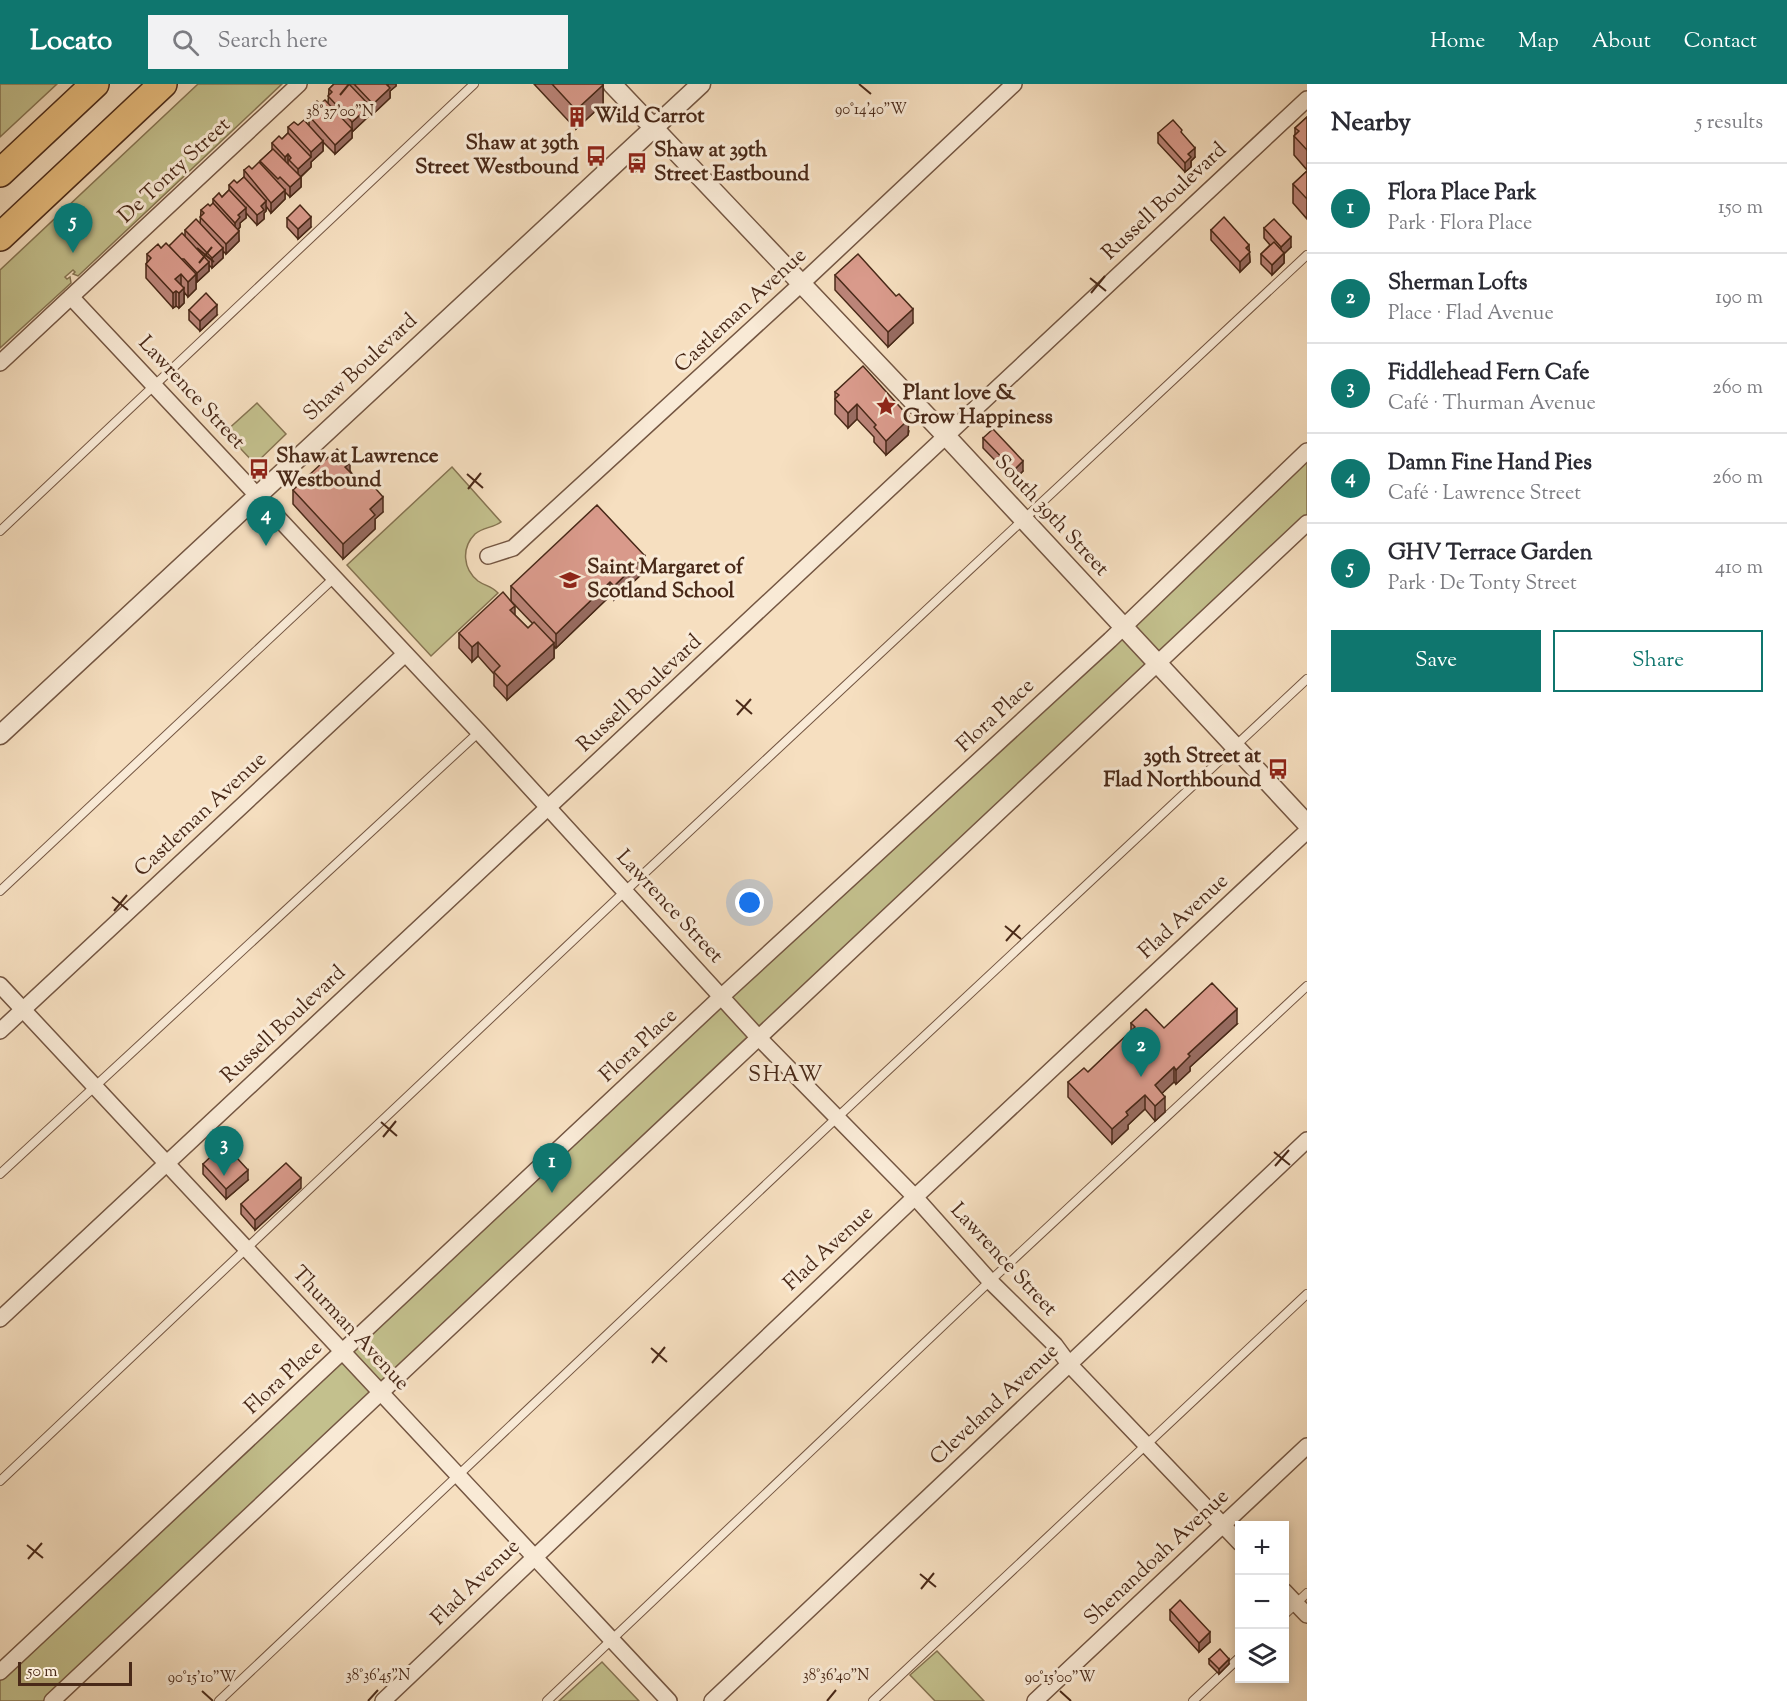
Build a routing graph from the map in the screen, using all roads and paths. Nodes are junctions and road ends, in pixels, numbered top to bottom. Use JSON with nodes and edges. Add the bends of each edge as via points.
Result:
{"nodes":[{"id":1,"x":94,"y":84,"type":"edge"},
{"id":2,"x":163,"y":84,"type":"edge"},
{"id":3,"x":299,"y":84,"type":"edge"},
{"id":4,"x":474,"y":84,"type":"edge"},
{"id":5,"x":612,"y":84,"type":"edge"},
{"id":6,"x":701,"y":84,"type":"edge"},
{"id":7,"x":1014,"y":84,"type":"edge"},
{"id":8,"x":1307,"y":99,"type":"edge"},
{"id":9,"x":654,"y":128,"type":"junction"},
{"id":10,"x":0,"y":173,"type":"edge"},
{"id":11,"x":0,"y":237,"type":"edge"},
{"id":12,"x":1307,"y":255,"type":"edge"},
{"id":13,"x":801,"y":284,"type":"junction"},
{"id":14,"x":71,"y":297,"type":"junction"},
{"id":15,"x":0,"y":363,"type":"edge"},
{"id":16,"x":154,"y":385,"type":"junction"},
{"id":17,"x":946,"y":436,"type":"junction"},
{"id":18,"x":1307,"y":451,"type":"edge"},
{"id":19,"x":257,"y":495,"type":"junction"},
{"id":20,"x":1024,"y":520,"type":"junction"},
{"id":21,"x":1307,"y":523,"type":"edge"},
{"id":22,"x":0,"y":531,"type":"edge"},
{"id":23,"x":488,"y":556,"type":"dead end"},
{"id":24,"x":334,"y":578,"type":"junction"},
{"id":25,"x":1124,"y":627,"type":"junction"},
{"id":26,"x":405,"y":654,"type":"junction"},
{"id":27,"x":1157,"y":663,"type":"junction"},
{"id":28,"x":1307,"y":679,"type":"edge"},
{"id":29,"x":479,"y":732,"type":"junction"},
{"id":30,"x":0,"y":735,"type":"edge"},
{"id":31,"x":1235,"y":746,"type":"junction"},
{"id":32,"x":548,"y":809,"type":"junction"},
{"id":33,"x":1307,"y":824,"type":"edge"},
{"id":34,"x":1307,"y":831,"type":"edge"},
{"id":35,"x":0,"y":891,"type":"edge"},
{"id":36,"x":626,"y":891,"type":"junction"},
{"id":37,"x":0,"y":985,"type":"edge"},
{"id":38,"x":1307,"y":986,"type":"edge"},
{"id":39,"x":722,"y":996,"type":"junction"},
{"id":40,"x":23,"y":1009,"type":"junction"},
{"id":41,"x":0,"y":1031,"type":"edge"},
{"id":42,"x":759,"y":1037,"type":"junction"},
{"id":43,"x":94,"y":1086,"type":"junction"},
{"id":44,"x":836,"y":1119,"type":"junction"},
{"id":45,"x":1307,"y":1140,"type":"edge"},
{"id":46,"x":166,"y":1162,"type":"junction"},
{"id":47,"x":0,"y":1174,"type":"edge"},
{"id":48,"x":915,"y":1197,"type":"junction"},
{"id":49,"x":246,"y":1249,"type":"junction"},
{"id":50,"x":990,"y":1281,"type":"junction"},
{"id":51,"x":1307,"y":1294,"type":"edge"},
{"id":52,"x":0,"y":1319,"type":"edge"},
{"id":53,"x":342,"y":1353,"type":"junction"},
{"id":54,"x":1069,"y":1364,"type":"junction"},
{"id":55,"x":380,"y":1393,"type":"junction"},
{"id":56,"x":1145,"y":1445,"type":"junction"},
{"id":57,"x":1307,"y":1446,"type":"edge"},
{"id":58,"x":458,"y":1475,"type":"junction"},
{"id":59,"x":0,"y":1481,"type":"edge"},
{"id":60,"x":1223,"y":1525,"type":"junction"},
{"id":61,"x":1235,"y":1538,"type":"edge"},
{"id":62,"x":534,"y":1556,"type":"junction"},
{"id":63,"x":1289,"y":1594,"type":"edge"},
{"id":64,"x":1303,"y":1604,"type":"edge"},
{"id":65,"x":1289,"y":1611,"type":"edge"},
{"id":66,"x":612,"y":1640,"type":"junction"},
{"id":67,"x":1235,"y":1661,"type":"edge"},
{"id":68,"x":0,"y":1672,"type":"edge"},
{"id":69,"x":52,"y":1701,"type":"edge"},
{"id":70,"x":219,"y":1701,"type":"edge"},
{"id":71,"x":382,"y":1701,"type":"edge"},
{"id":72,"x":547,"y":1701,"type":"edge"},
{"id":73,"x":669,"y":1701,"type":"edge"},
{"id":74,"x":712,"y":1701,"type":"edge"},
{"id":75,"x":873,"y":1701,"type":"edge"},
{"id":76,"x":1035,"y":1701,"type":"edge"},
{"id":77,"x":1193,"y":1701,"type":"edge"}],
"edges":[{"from":1,"to":10,"type":"highway"},
{"from":2,"to":11,"type":"highway"},
{"from":3,"to":14,"type":"street","name":"De Tonty Street"},
{"from":4,"to":16,"type":"lane"},
{"from":5,"to":9,"type":"street","name":"South 39th Street"},
{"from":6,"to":9,"type":"street","name":"Shaw Boulevard"},
{"from":7,"to":13,"type":"street","name":"Castleman Avenue"},
{"from":8,"to":17,"type":"street","name":"Russell Boulevard"},
{"from":9,"to":13,"type":"street","name":"South 39th Street"},
{"from":9,"to":19,"type":"street","name":"Shaw Boulevard"},
{"from":12,"to":20,"type":"lane"},
{"from":13,"to":17,"type":"street","name":"South 39th Street"},
{"from":13,"to":23,"type":"street","name":"Castleman Avenue","via":[[513,548]]},
{"from":14,"to":15,"type":"street","name":"De Tonty Street"},
{"from":14,"to":16,"type":"street","name":"Lawrence Street"},
{"from":16,"to":19,"type":"street","name":"Lawrence Street"},
{"from":16,"to":22,"type":"lane"},
{"from":17,"to":20,"type":"street","name":"South 39th Street"},
{"from":17,"to":32,"type":"street","name":"Russell Boulevard"},
{"from":18,"to":25,"type":"street","name":"Flora Place"},
{"from":19,"to":24,"type":"street","name":"Lawrence Street"},
{"from":19,"to":30,"type":"street","name":"Shaw Boulevard"},
{"from":20,"to":25,"type":"street","name":"South 39th Street"},
{"from":20,"to":36,"type":"lane"},
{"from":21,"to":27,"type":"street"},
{"from":24,"to":26,"type":"street","name":"Lawrence Street"},
{"from":24,"to":35,"type":"lane"},
{"from":25,"to":27,"type":"street","name":"South 39th Street"},
{"from":25,"to":39,"type":"street","name":"Flora Place"},
{"from":26,"to":29,"type":"street","name":"Lawrence Street"},
{"from":26,"to":40,"type":"street","name":"Castleman Avenue"},
{"from":27,"to":31,"type":"street","name":"South 39th Street"},
{"from":27,"to":42,"type":"street"},
{"from":28,"to":31,"type":"lane"},
{"from":29,"to":32,"type":"street","name":"Lawrence Street"},
{"from":29,"to":43,"type":"lane"},
{"from":31,"to":33,"type":"street","name":"South 39th Street"},
{"from":31,"to":44,"type":"lane"},
{"from":32,"to":36,"type":"street","name":"Lawrence Street"},
{"from":32,"to":46,"type":"street","name":"Russell Boulevard"},
{"from":34,"to":48,"type":"street","name":"Flad Avenue"},
{"from":36,"to":39,"type":"street","name":"Lawrence Street"},
{"from":36,"to":49,"type":"lane"},
{"from":37,"to":40,"type":"street","name":"Thurman Avenue"},
{"from":38,"to":50,"type":"lane"},
{"from":39,"to":42,"type":"street","name":"Lawrence Street"},
{"from":39,"to":53,"type":"street","name":"Flora Place"},
{"from":40,"to":41,"type":"street","name":"Castleman Avenue"},
{"from":40,"to":43,"type":"street","name":"Thurman Avenue"},
{"from":42,"to":44,"type":"street","name":"Lawrence Street"},
{"from":42,"to":55,"type":"street"},
{"from":43,"to":46,"type":"street","name":"Thurman Avenue"},
{"from":43,"to":47,"type":"lane"},
{"from":44,"to":48,"type":"street","name":"Lawrence Street"},
{"from":44,"to":58,"type":"lane"},
{"from":45,"to":54,"type":"street","name":"Cleveland Avenue"},
{"from":46,"to":49,"type":"street","name":"Thurman Avenue"},
{"from":46,"to":52,"type":"street","name":"Russell Boulevard"},
{"from":48,"to":50,"type":"street","name":"Lawrence Street"},
{"from":48,"to":62,"type":"street","name":"Flad Avenue"},
{"from":49,"to":53,"type":"street","name":"Thurman Avenue"},
{"from":49,"to":59,"type":"lane"},
{"from":50,"to":54,"type":"street","name":"Lawrence Street"},
{"from":50,"to":66,"type":"lane"},
{"from":51,"to":56,"type":"lane"},
{"from":53,"to":55,"type":"street","name":"Thurman Avenue"},
{"from":53,"to":68,"type":"street","name":"Flora Place"},
{"from":54,"to":56,"type":"street","name":"Lawrence Street"},
{"from":54,"to":74,"type":"street","name":"Cleveland Avenue"},
{"from":55,"to":58,"type":"street","name":"Thurman Avenue"},
{"from":55,"to":69,"type":"street"},
{"from":56,"to":60,"type":"street","name":"Lawrence Street"},
{"from":56,"to":75,"type":"lane"},
{"from":57,"to":60,"type":"street","name":"Shenandoah Avenue"},
{"from":58,"to":62,"type":"street","name":"Thurman Avenue"},
{"from":58,"to":70,"type":"lane"},
{"from":60,"to":61,"type":"street","name":"Lawrence Street"},
{"from":60,"to":76,"type":"street","name":"Shenandoah Avenue"},
{"from":62,"to":66,"type":"street","name":"Thurman Avenue"},
{"from":62,"to":71,"type":"street","name":"Flad Avenue"},
{"from":63,"to":64,"type":"street"},
{"from":64,"to":65,"type":"lane"},
{"from":66,"to":72,"type":"lane"},
{"from":66,"to":73,"type":"street","name":"Thurman Avenue"},
{"from":67,"to":77,"type":"lane"}]}
